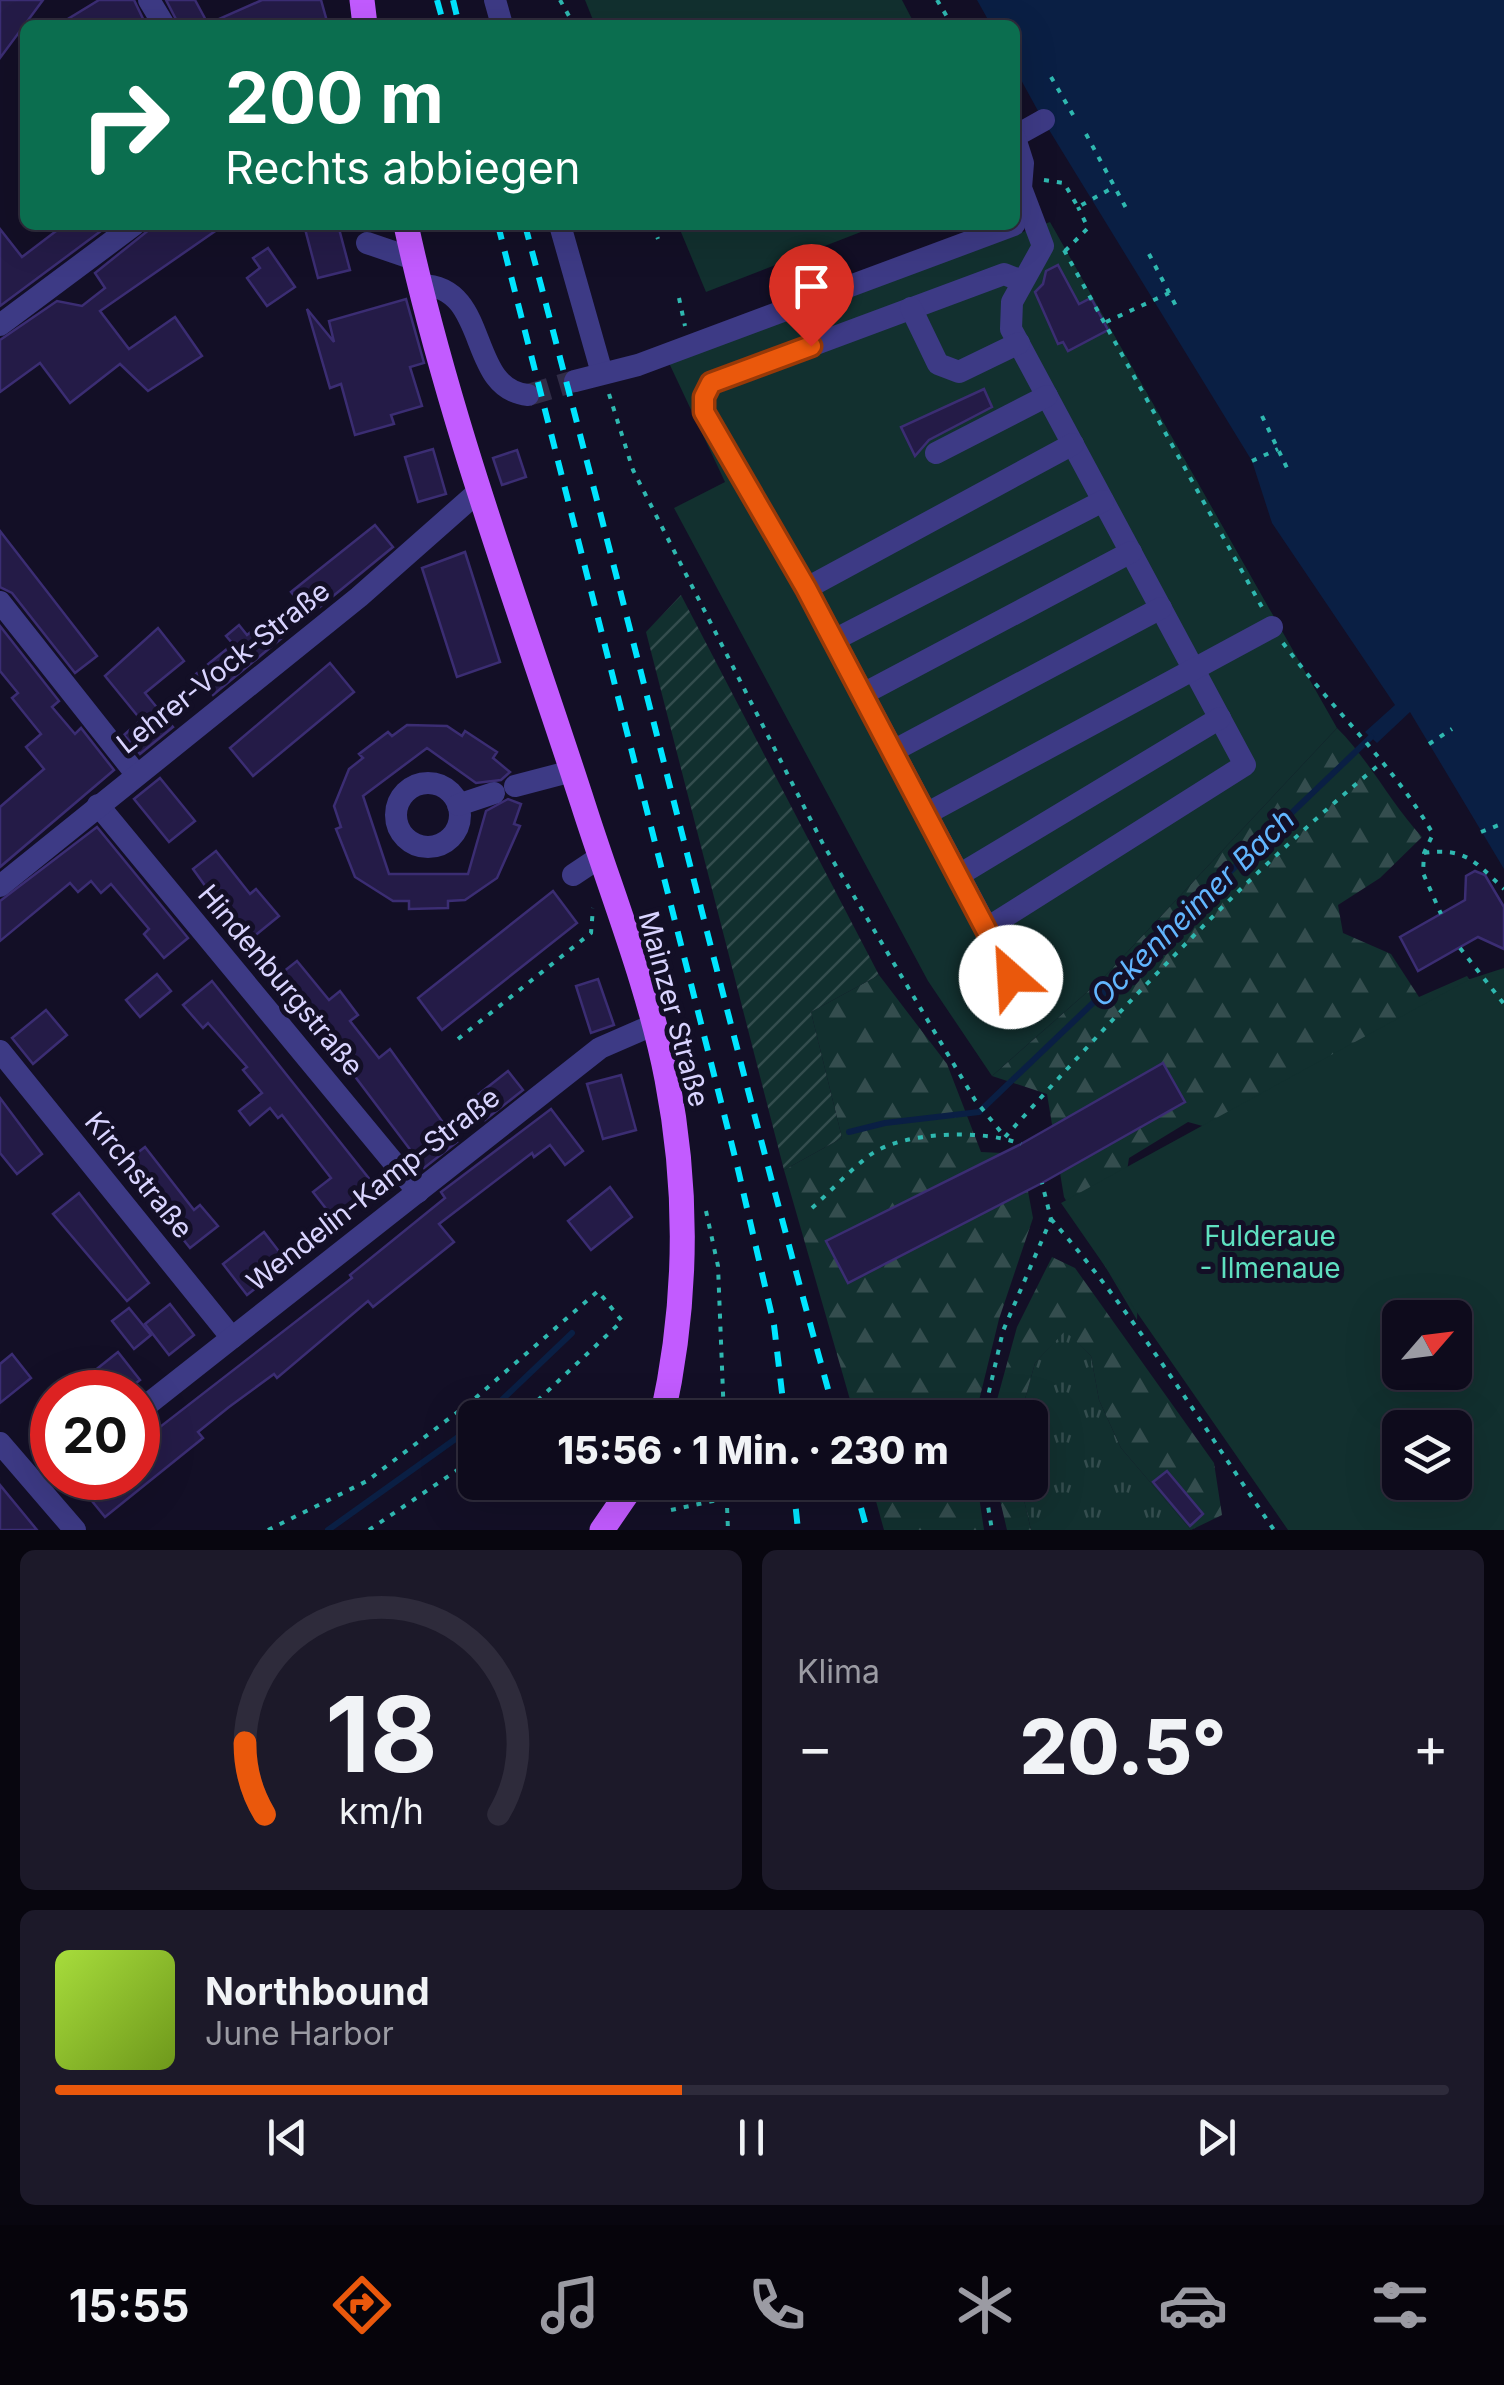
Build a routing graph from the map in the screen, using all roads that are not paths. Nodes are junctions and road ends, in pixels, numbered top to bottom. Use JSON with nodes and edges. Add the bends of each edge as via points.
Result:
{"nodes":[{"id":1,"x":1044,"y":120,"type":"dead end"},
{"id":2,"x":1020,"y":134,"type":"edge"},
{"id":3,"x":1020,"y":154,"type":"edge"},
{"id":4,"x":1020,"y":223,"type":"edge"},
{"id":5,"x":127,"y":230,"type":"edge"},
{"id":6,"x":407,"y":230,"type":"edge"},
{"id":7,"x":561,"y":230,"type":"edge"},
{"id":8,"x":1001,"y":230,"type":"edge"},
{"id":9,"x":366,"y":244,"type":"dead end"},
{"id":10,"x":414,"y":259,"type":"junction"},
{"id":11,"x":1022,"y":280,"type":"junction"},
{"id":12,"x":421,"y":285,"type":"junction"},
{"id":13,"x":911,"y":308,"type":"junction"},
{"id":14,"x":0,"y":324,"type":"edge"},
{"id":15,"x":1018,"y":343,"type":"junction"},
{"id":16,"x":602,"y":372,"type":"junction"},
{"id":17,"x":575,"y":380,"type":"tunnel mouth"},
{"id":18,"x":528,"y":395,"type":"dead end"},
{"id":19,"x":1047,"y":396,"type":"junction"},
{"id":20,"x":1073,"y":444,"type":"junction"},
{"id":21,"x":936,"y":453,"type":"dead end"},
{"id":22,"x":479,"y":491,"type":"junction"},
{"id":23,"x":1103,"y":500,"type":"junction"},
{"id":24,"x":1131,"y":552,"type":"junction"},
{"id":25,"x":806,"y":588,"type":"junction"},
{"id":26,"x":0,"y":602,"type":"edge"},
{"id":27,"x":1161,"y":608,"type":"junction"},
{"id":28,"x":1272,"y":627,"type":"road end"},
{"id":29,"x":834,"y":640,"type":"junction"},
{"id":30,"x":1193,"y":666,"type":"junction"},
{"id":31,"x":863,"y":694,"type":"junction"},
{"id":32,"x":1220,"y":718,"type":"junction"},
{"id":33,"x":893,"y":752,"type":"junction"},
{"id":34,"x":572,"y":770,"type":"junction"},
{"id":35,"x":136,"y":774,"type":"junction"},
{"id":36,"x":458,"y":805,"type":"dead end"},
{"id":37,"x":98,"y":806,"type":"junction"},
{"id":38,"x":926,"y":814,"type":"junction"},
{"id":39,"x":600,"y":857,"type":"junction"},
{"id":40,"x":573,"y":875,"type":"dead end"},
{"id":41,"x":958,"y":875,"type":"junction"},
{"id":42,"x":0,"y":886,"type":"edge"},
{"id":43,"x":987,"y":928,"type":"junction"},
{"id":44,"x":1011,"y":977,"type":"dead end"},
{"id":45,"x":653,"y":1024,"type":"junction"},
{"id":46,"x":0,"y":1051,"type":"edge"},
{"id":47,"x":418,"y":1192,"type":"junction"},
{"id":48,"x":232,"y":1338,"type":"junction"},
{"id":49,"x":160,"y":1395,"type":"edge"},
{"id":50,"x":666,"y":1400,"type":"edge"},
{"id":51,"x":0,"y":1442,"type":"edge"},
{"id":52,"x":30,"y":1469,"type":"edge"},
{"id":53,"x":56,"y":1500,"type":"edge"},
{"id":54,"x":623,"y":1500,"type":"edge"},
{"id":55,"x":74,"y":1530,"type":"edge"},
{"id":56,"x":602,"y":1530,"type":"edge"}],
"edges":[{"from":1,"to":2,"type":"street"},
{"from":3,"to":4,"type":"street"},
{"from":4,"to":11,"type":"street","via":[[1043,246]]},
{"from":5,"to":14,"type":"street"},
{"from":6,"to":10,"type":"main road","name":"Mainzer Straße"},
{"from":7,"to":16,"type":"street"},
{"from":8,"to":16,"type":"street"},
{"from":9,"to":10,"type":"street"},
{"from":10,"to":12,"type":"main road","name":"Mainzer Straße"},
{"from":11,"to":13,"type":"street","via":[[1004,274]]},
{"from":11,"to":15,"type":"street","via":[[1012,302]]},
{"from":12,"to":18,"type":"street","via":[[457,296],[501,384]]},
{"from":12,"to":22,"type":"main road","name":"Mainzer Straße"},
{"from":13,"to":15,"type":"street","via":[[938,364],[959,372]]},
{"from":13,"to":25,"type":"street","via":[[711,383],[704,397],[704,412]]},
{"from":15,"to":19,"type":"street"},
{"from":16,"to":17,"type":"street"},
{"from":19,"to":20,"type":"street"},
{"from":19,"to":21,"type":"street"},
{"from":20,"to":23,"type":"street"},
{"from":20,"to":25,"type":"street"},
{"from":22,"to":34,"type":"main road","name":"Mainzer Straße"},
{"from":22,"to":35,"type":"street","name":"Lehrer-Vock-Straße"},
{"from":23,"to":24,"type":"street"},
{"from":23,"to":29,"type":"street"},
{"from":24,"to":27,"type":"street"},
{"from":24,"to":31,"type":"street"},
{"from":25,"to":29,"type":"street"},
{"from":26,"to":35,"type":"street"},
{"from":27,"to":30,"type":"street"},
{"from":27,"to":33,"type":"street"},
{"from":28,"to":30,"type":"street"},
{"from":29,"to":31,"type":"street"},
{"from":30,"to":32,"type":"street"},
{"from":30,"to":38,"type":"street"},
{"from":31,"to":33,"type":"street"},
{"from":32,"to":41,"type":"street"},
{"from":32,"to":43,"type":"street","via":[[1245,765]]},
{"from":33,"to":38,"type":"street"},
{"from":34,"to":36,"type":"street"},
{"from":34,"to":39,"type":"main road","name":"Mainzer Straße"},
{"from":35,"to":37,"type":"street","name":"Lehrer-Vock-Straße"},
{"from":37,"to":42,"type":"street","name":"Lehrer-Vock-Straße"},
{"from":37,"to":47,"type":"street","name":"Hindenburgstraße"},
{"from":38,"to":41,"type":"street"},
{"from":39,"to":40,"type":"street"},
{"from":39,"to":45,"type":"main road","name":"Mainzer Straße"},
{"from":41,"to":43,"type":"street"},
{"from":43,"to":44,"type":"street"},
{"from":45,"to":47,"type":"street","name":"Wendelin-Kamp-Straße","via":[[600,1048]]},
{"from":45,"to":50,"type":"main road","name":"Mainzer Straße","via":[[667,1078],[682,1207],[678,1338]]},
{"from":46,"to":48,"type":"street","name":"Kirchstraße"},
{"from":47,"to":48,"type":"street","name":"Wendelin-Kamp-Straße"},
{"from":48,"to":49,"type":"street","name":"Wendelin-Kamp-Straße"},
{"from":51,"to":52,"type":"street"},
{"from":53,"to":55,"type":"street"},
{"from":54,"to":56,"type":"main road"}]}
